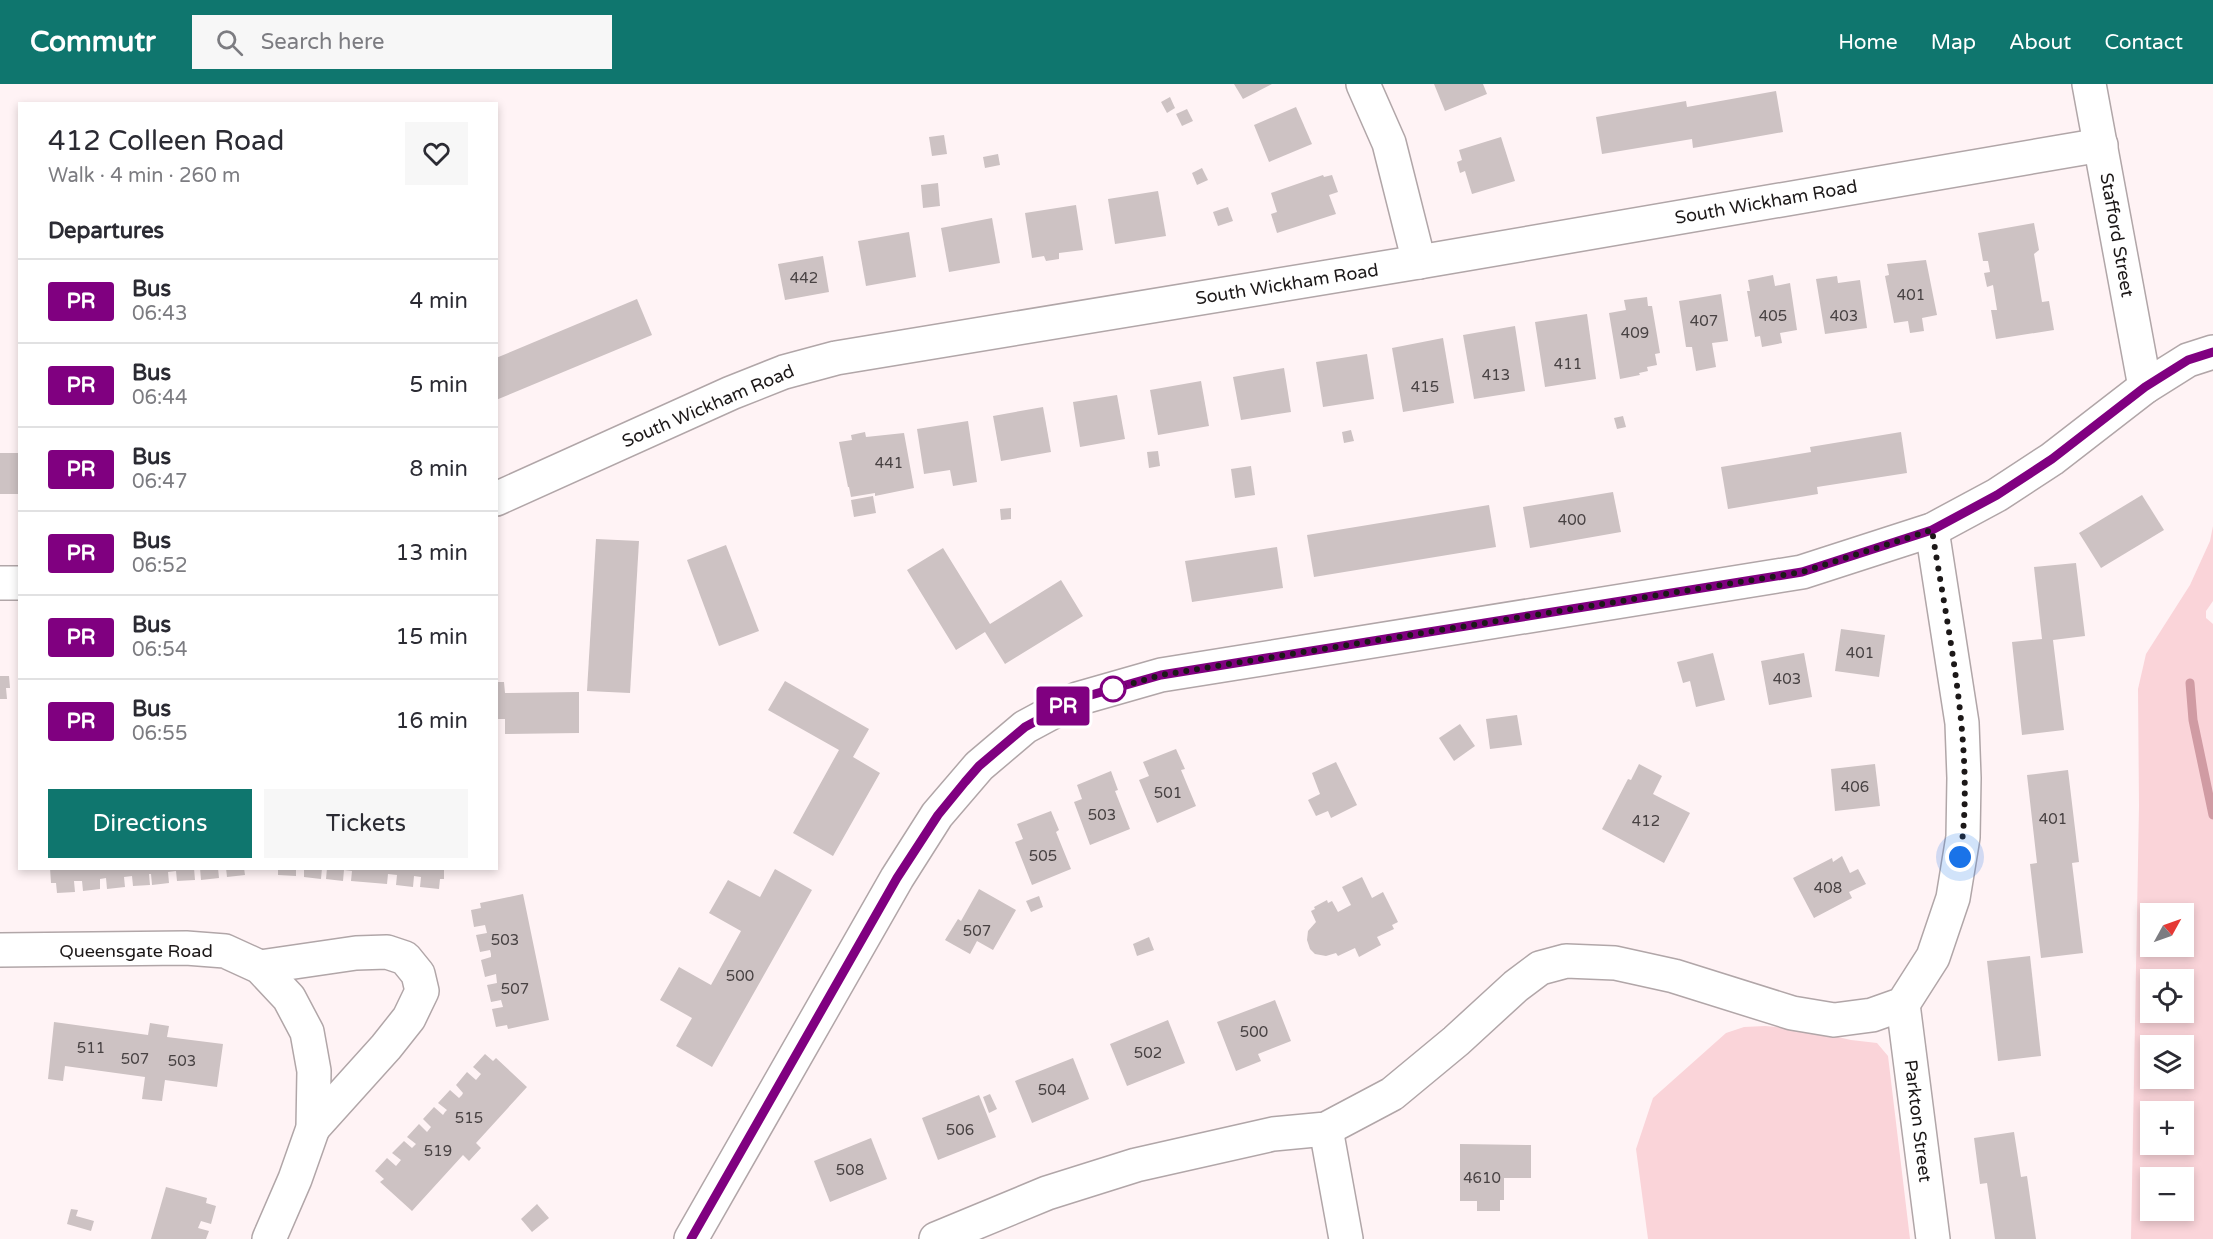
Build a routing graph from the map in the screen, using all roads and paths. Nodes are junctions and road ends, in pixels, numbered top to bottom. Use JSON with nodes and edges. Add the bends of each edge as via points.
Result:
{"nodes":[{"id":1,"x":1362,"y":84,"type":"edge"},
{"id":2,"x":2089,"y":84,"type":"edge"},
{"id":3,"x":2101,"y":145,"type":"junction"},
{"id":4,"x":1419,"y":262,"type":"junction"},
{"id":5,"x":2213,"y":352,"type":"edge"},
{"id":6,"x":2145,"y":387,"type":"junction"},
{"id":7,"x":498,"y":498,"type":"edge"},
{"id":8,"x":1932,"y":530,"type":"junction"},
{"id":9,"x":0,"y":583,"type":"edge"},
{"id":10,"x":18,"y":583,"type":"edge"},
{"id":11,"x":0,"y":950,"type":"edge"},
{"id":12,"x":260,"y":967,"type":"junction"},
{"id":13,"x":1903,"y":1004,"type":"junction"},
{"id":14,"x":313,"y":1128,"type":"junction"},
{"id":15,"x":1326,"y":1129,"type":"junction"},
{"id":16,"x":269,"y":1239,"type":"edge"},
{"id":17,"x":691,"y":1239,"type":"edge"},
{"id":18,"x":936,"y":1239,"type":"edge"},
{"id":19,"x":1346,"y":1239,"type":"edge"},
{"id":20,"x":1933,"y":1239,"type":"edge"}],
"edges":[{"from":1,"to":4,"type":"street","via":[[1389,143]]},
{"from":2,"to":3,"type":"street","name":"Stafford Street"},
{"from":3,"to":4,"type":"street","name":"South Wickham Road"},
{"from":3,"to":6,"type":"street","name":"Stafford Street"},
{"from":4,"to":7,"type":"street","name":"South Wickham Road","via":[[836,358],[731,393]]},
{"from":5,"to":6,"type":"street","via":[[2188,360]]},
{"from":6,"to":8,"type":"street","via":[[2052,459]]},
{"from":8,"to":13,"type":"street","via":[[1962,723],[1963,837],[1953,898],[1933,957]]},
{"from":8,"to":17,"type":"street","via":[[1802,572],[1161,675],[1077,699],[1025,727],[979,766],[938,815],[897,878]]},
{"from":9,"to":10,"type":"street"},
{"from":11,"to":12,"type":"street","name":"Queensgate Road","via":[[186,948],[225,951]]},
{"from":12,"to":14,"type":"street","name":"Queensgate Road","via":[[289,998],[307,1032],[314,1071]]},
{"from":12,"to":14,"type":"street","via":[[387,951],[405,958],[418,974],[422,991],[409,1018]]},
{"from":13,"to":15,"type":"street","via":[[1872,1015],[1834,1020],[1792,1013],[1674,976],[1615,963],[1566,961],[1540,968],[1392,1094]]},
{"from":13,"to":20,"type":"street","name":"Parkton Street"},
{"from":14,"to":16,"type":"street"},
{"from":15,"to":18,"type":"street","via":[[1273,1134],[1136,1165],[1047,1193]]},
{"from":15,"to":19,"type":"street"}]}
